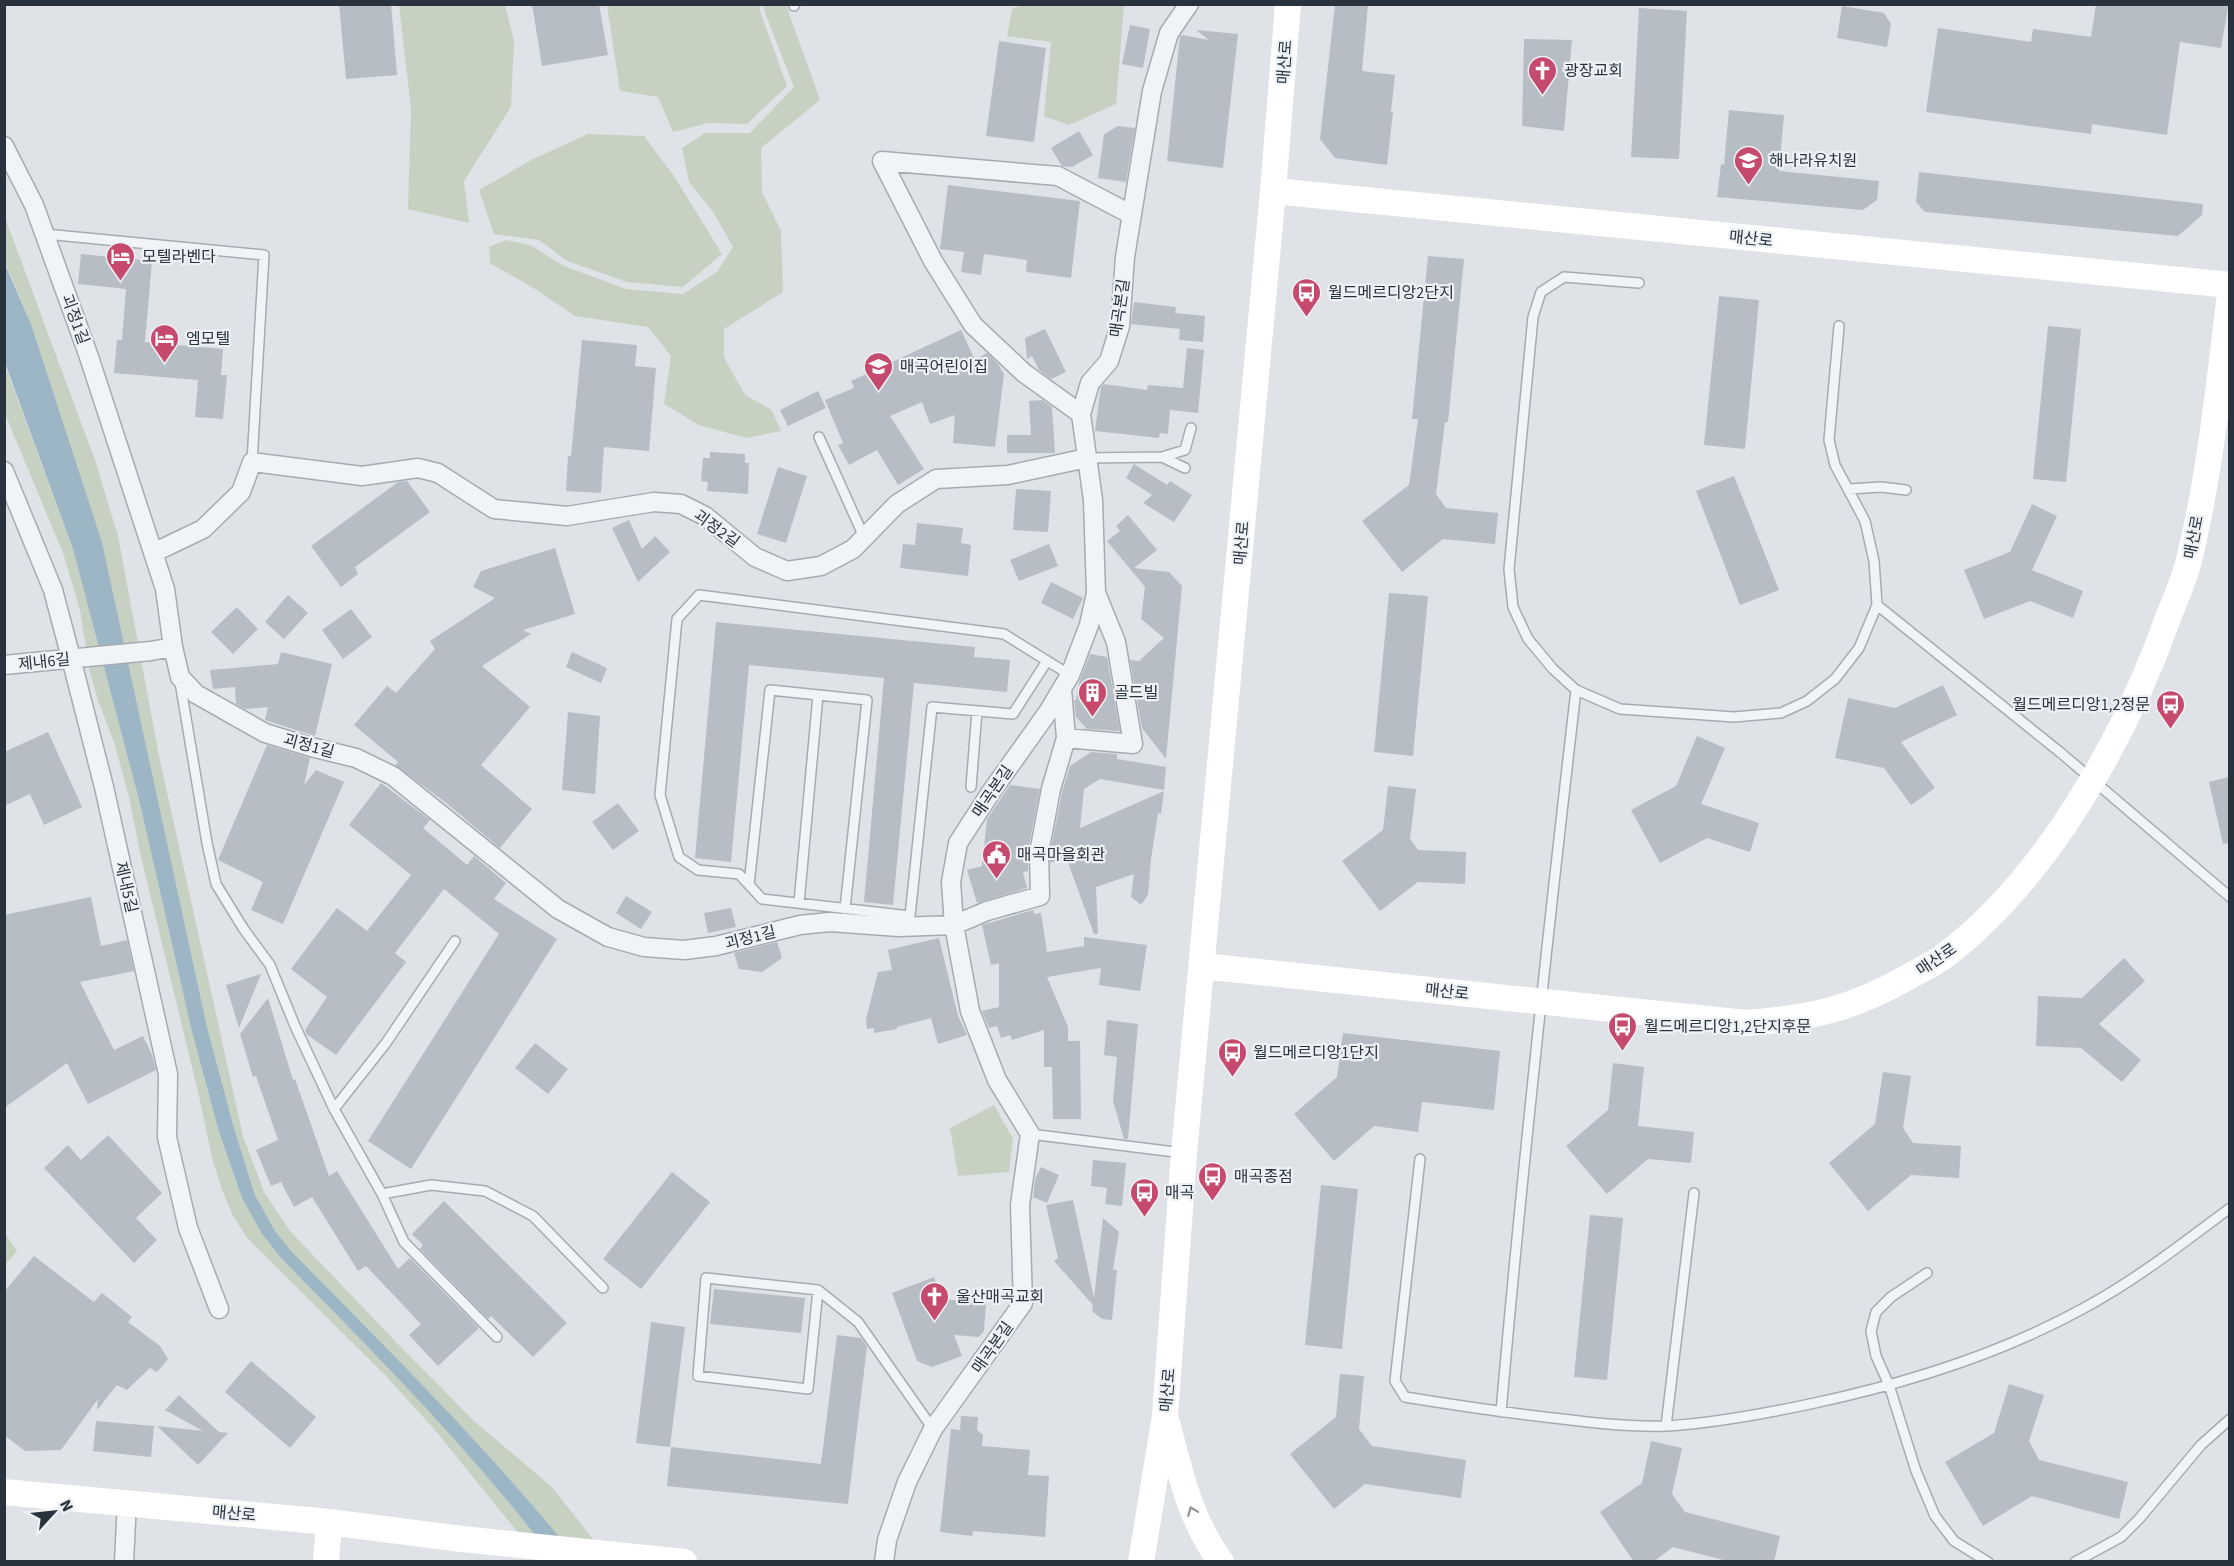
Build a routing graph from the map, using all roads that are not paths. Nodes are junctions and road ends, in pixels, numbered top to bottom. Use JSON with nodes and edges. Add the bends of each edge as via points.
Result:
{"nodes":[{"id":1,"x":1189,"y":4,"type":"edge"},
{"id":2,"x":1288,"y":4,"type":"edge"},
{"id":3,"x":4,"y":146,"type":"edge"},
{"id":4,"x":1273,"y":191,"type":"junction"},
{"id":5,"x":1132,"y":214,"type":"junction"},
{"id":6,"x":45,"y":234,"type":"junction"},
{"id":7,"x":1639,"y":283,"type":"dead end"},
{"id":8,"x":2229,"y":285,"type":"edge"},
{"id":9,"x":2229,"y":294,"type":"edge"},
{"id":10,"x":1839,"y":326,"type":"dead end"},
{"id":11,"x":1081,"y":414,"type":"junction"},
{"id":12,"x":1191,"y":428,"type":"dead end"},
{"id":13,"x":819,"y":437,"type":"dead end"},
{"id":14,"x":1162,"y":456,"type":"junction"},
{"id":15,"x":1087,"y":458,"type":"junction"},
{"id":16,"x":252,"y":462,"type":"junction"},
{"id":17,"x":1185,"y":468,"type":"dead end"},
{"id":18,"x":4,"y":471,"type":"edge"},
{"id":19,"x":1849,"y":489,"type":"junction"},
{"id":20,"x":1906,"y":490,"type":"dead end"},
{"id":21,"x":864,"y":537,"type":"junction"},
{"id":22,"x":153,"y":553,"type":"junction"},
{"id":23,"x":1096,"y":593,"type":"junction"},
{"id":24,"x":1877,"y":605,"type":"junction"},
{"id":25,"x":173,"y":647,"type":"junction"},
{"id":26,"x":77,"y":657,"type":"junction"},
{"id":27,"x":1047,"y":661,"type":"junction"},
{"id":28,"x":4,"y":665,"type":"edge"},
{"id":29,"x":180,"y":677,"type":"junction"},
{"id":30,"x":1066,"y":682,"type":"junction"},
{"id":31,"x":1576,"y":690,"type":"junction"},
{"id":32,"x":818,"y":695,"type":"junction"},
{"id":33,"x":977,"y":711,"type":"junction"},
{"id":34,"x":1066,"y":738,"type":"junction"},
{"id":35,"x":2092,"y":780,"type":"junction"},
{"id":36,"x":971,"y":787,"type":"dead end"},
{"id":37,"x":749,"y":885,"type":"junction"},
{"id":38,"x":2229,"y":897,"type":"edge"},
{"id":39,"x":800,"y":903,"type":"junction"},
{"id":40,"x":845,"y":909,"type":"junction"},
{"id":41,"x":954,"y":925,"type":"junction"},
{"id":42,"x":454,"y":941,"type":"dead end"},
{"id":43,"x":1202,"y":966,"type":"junction"},
{"id":44,"x":1540,"y":1000,"type":"junction"},
{"id":45,"x":334,"y":1109,"type":"junction"},
{"id":46,"x":1030,"y":1134,"type":"junction"},
{"id":47,"x":1184,"y":1153,"type":"junction"},
{"id":48,"x":1420,"y":1159,"type":"dead end"},
{"id":49,"x":1694,"y":1193,"type":"dead end"},
{"id":50,"x":381,"y":1194,"type":"junction"},
{"id":51,"x":2229,"y":1208,"type":"edge"},
{"id":52,"x":1927,"y":1273,"type":"dead end"},
{"id":53,"x":603,"y":1288,"type":"dead end"},
{"id":54,"x":818,"y":1290,"type":"junction"},
{"id":55,"x":219,"y":1310,"type":"dead end"},
{"id":56,"x":497,"y":1337,"type":"dead end"},
{"id":57,"x":1889,"y":1385,"type":"junction"},
{"id":58,"x":1501,"y":1412,"type":"junction"},
{"id":59,"x":1165,"y":1416,"type":"junction"},
{"id":60,"x":2229,"y":1419,"type":"edge"},
{"id":61,"x":1666,"y":1426,"type":"junction"},
{"id":62,"x":933,"y":1429,"type":"junction"},
{"id":63,"x":4,"y":1492,"type":"edge"},
{"id":64,"x":127,"y":1502,"type":"junction"},
{"id":65,"x":329,"y":1522,"type":"junction"},
{"id":66,"x":670,"y":1561,"type":"edge"},
{"id":67,"x":124,"y":1562,"type":"edge"},
{"id":68,"x":326,"y":1562,"type":"edge"},
{"id":69,"x":884,"y":1562,"type":"edge"},
{"id":70,"x":1141,"y":1562,"type":"edge"},
{"id":71,"x":1221,"y":1562,"type":"edge"},
{"id":72,"x":1988,"y":1562,"type":"edge"},
{"id":73,"x":2075,"y":1562,"type":"edge"}],
"edges":[{"from":1,"to":5,"type":"street","name":"매곡본길","via":[[1169,33],[1152,91]]},
{"from":2,"to":4,"type":"street","name":"매산로"},
{"from":3,"to":6,"type":"street","name":"괴정1길"},
{"from":4,"to":8,"type":"street","name":"매산로"},
{"from":4,"to":43,"type":"street","name":"매산로"},
{"from":5,"to":11,"type":"street","name":"매곡본길","via":[[1120,326],[1108,361],[1090,383]]},
{"from":5,"to":11,"type":"street","via":[[1058,176],[882,161],[933,261],[973,325],[1024,373]]},
{"from":6,"to":16,"type":"lane","via":[[264,255]]},
{"from":6,"to":22,"type":"street","name":"괴정1길"},
{"from":7,"to":31,"type":"lane","via":[[1564,277],[1541,292],[1533,317],[1510,578],[1514,607],[1528,639]]},
{"from":9,"to":35,"type":"street","name":"매산로","via":[[2211,446],[2187,565],[2155,656],[2121,730]]},
{"from":10,"to":19,"type":"lane","via":[[1829,440],[1835,465]]},
{"from":11,"to":15,"type":"street","name":"매곡본길"},
{"from":12,"to":14,"type":"lane","via":[[1185,450]]},
{"from":13,"to":21,"type":"lane"},
{"from":14,"to":15,"type":"lane"},
{"from":14,"to":17,"type":"lane"},
{"from":15,"to":21,"type":"street","name":"괴정2길","via":[[1008,475],[936,479],[897,504]]},
{"from":15,"to":23,"type":"street","name":"매곡본길","via":[[1093,500]]},
{"from":16,"to":21,"type":"street","name":"괴정2길","via":[[362,476],[418,468],[438,473],[494,509],[567,516],[654,502],[681,504],[705,516],[755,557],[787,571],[821,566],[853,549]]},
{"from":16,"to":22,"type":"street","via":[[241,492],[203,529]]},
{"from":18,"to":26,"type":"street","name":"제내5길"},
{"from":19,"to":20,"type":"lane"},
{"from":19,"to":24,"type":"lane","via":[[1865,521],[1874,561]]},
{"from":22,"to":25,"type":"street","name":"괴정1길","via":[[165,589]]},
{"from":23,"to":30,"type":"street","name":"매곡본길","via":[[1089,625]]},
{"from":23,"to":34,"type":"street","via":[[1116,642],[1133,744]]},
{"from":24,"to":31,"type":"lane","via":[[1859,648],[1835,679],[1807,701],[1781,712],[1734,717],[1620,709]]},
{"from":24,"to":35,"type":"lane"},
{"from":25,"to":26,"type":"street","name":"제내6길"},
{"from":25,"to":29,"type":"street","name":"괴정1길"},
{"from":26,"to":28,"type":"street","name":"제내6길"},
{"from":26,"to":55,"type":"street","name":"제내5길","via":[[168,1074],[167,1137],[188,1228]]},
{"from":27,"to":30,"type":"lane"},
{"from":27,"to":33,"type":"lane","via":[[1013,714]]},
{"from":27,"to":37,"type":"lane","via":[[1004,634],[699,595],[677,619],[660,795],[679,857],[698,870],[739,874]]},
{"from":29,"to":41,"type":"street","name":"괴정1길","via":[[196,694],[265,733],[356,758],[393,776],[558,909],[608,937],[644,947],[684,950],[820,923]]},
{"from":29,"to":45,"type":"lane","via":[[216,884],[270,965]]},
{"from":30,"to":34,"type":"street"},
{"from":30,"to":41,"type":"street","name":"매곡본길","via":[[958,843],[951,882]]},
{"from":31,"to":44,"type":"lane"},
{"from":32,"to":37,"type":"lane","via":[[770,690]]},
{"from":32,"to":39,"type":"lane"},
{"from":32,"to":40,"type":"lane","via":[[867,700]]},
{"from":33,"to":36,"type":"lane"},
{"from":33,"to":40,"type":"lane","via":[[932,707],[910,916]]},
{"from":34,"to":41,"type":"street","via":[[1039,853],[1040,896]]},
{"from":35,"to":38,"type":"lane"},
{"from":35,"to":44,"type":"street","name":"매산로","via":[[2047,847],[1987,920],[1942,957],[1888,989],[1839,1009],[1796,1019],[1746,1023]]},
{"from":37,"to":39,"type":"lane","via":[[762,899]]},
{"from":39,"to":40,"type":"lane"},
{"from":41,"to":46,"type":"street","name":"매곡본길","via":[[970,1011],[997,1080]]},
{"from":42,"to":45,"type":"lane","via":[[386,1043]]},
{"from":43,"to":44,"type":"street","name":"매산로"},
{"from":43,"to":47,"type":"street","name":"매산로"},
{"from":44,"to":58,"type":"lane"},
{"from":45,"to":50,"type":"lane"},
{"from":46,"to":47,"type":"lane"},
{"from":46,"to":62,"type":"street","name":"매곡본길","via":[[1020,1205],[1023,1303]]},
{"from":47,"to":59,"type":"street","name":"매산로"},
{"from":48,"to":58,"type":"lane","via":[[1395,1381],[1405,1397]]},
{"from":49,"to":61,"type":"lane"},
{"from":50,"to":53,"type":"lane","via":[[431,1185],[485,1191],[533,1216]]},
{"from":50,"to":56,"type":"lane","via":[[404,1242]]},
{"from":51,"to":57,"type":"lane","via":[[2157,1263],[2085,1308],[1975,1357]]},
{"from":52,"to":57,"type":"lane","via":[[1876,1311],[1871,1331],[1876,1356]]},
{"from":54,"to":54,"type":"lane","via":[[706,1278],[698,1376],[808,1389]]},
{"from":54,"to":62,"type":"lane","via":[[858,1322]]},
{"from":57,"to":61,"type":"lane","via":[[1759,1415]]},
{"from":57,"to":72,"type":"lane","via":[[1916,1471],[1935,1516],[1954,1540]]},
{"from":58,"to":61,"type":"lane"},
{"from":59,"to":70,"type":"street","name":"매산로"},
{"from":71,"to":59,"type":"street","one_way":true,"via":[[1190,1508]]},
{"from":60,"to":73,"type":"lane","via":[[2201,1445],[2121,1537]]},
{"from":62,"to":69,"type":"street","name":"매곡본길","via":[[908,1482],[887,1540]]},
{"from":63,"to":64,"type":"street","name":"매산로"},
{"from":64,"to":65,"type":"street","name":"매산로"},
{"from":64,"to":67,"type":"street"},
{"from":65,"to":66,"type":"street","name":"매산로"},
{"from":65,"to":68,"type":"street"}]}
